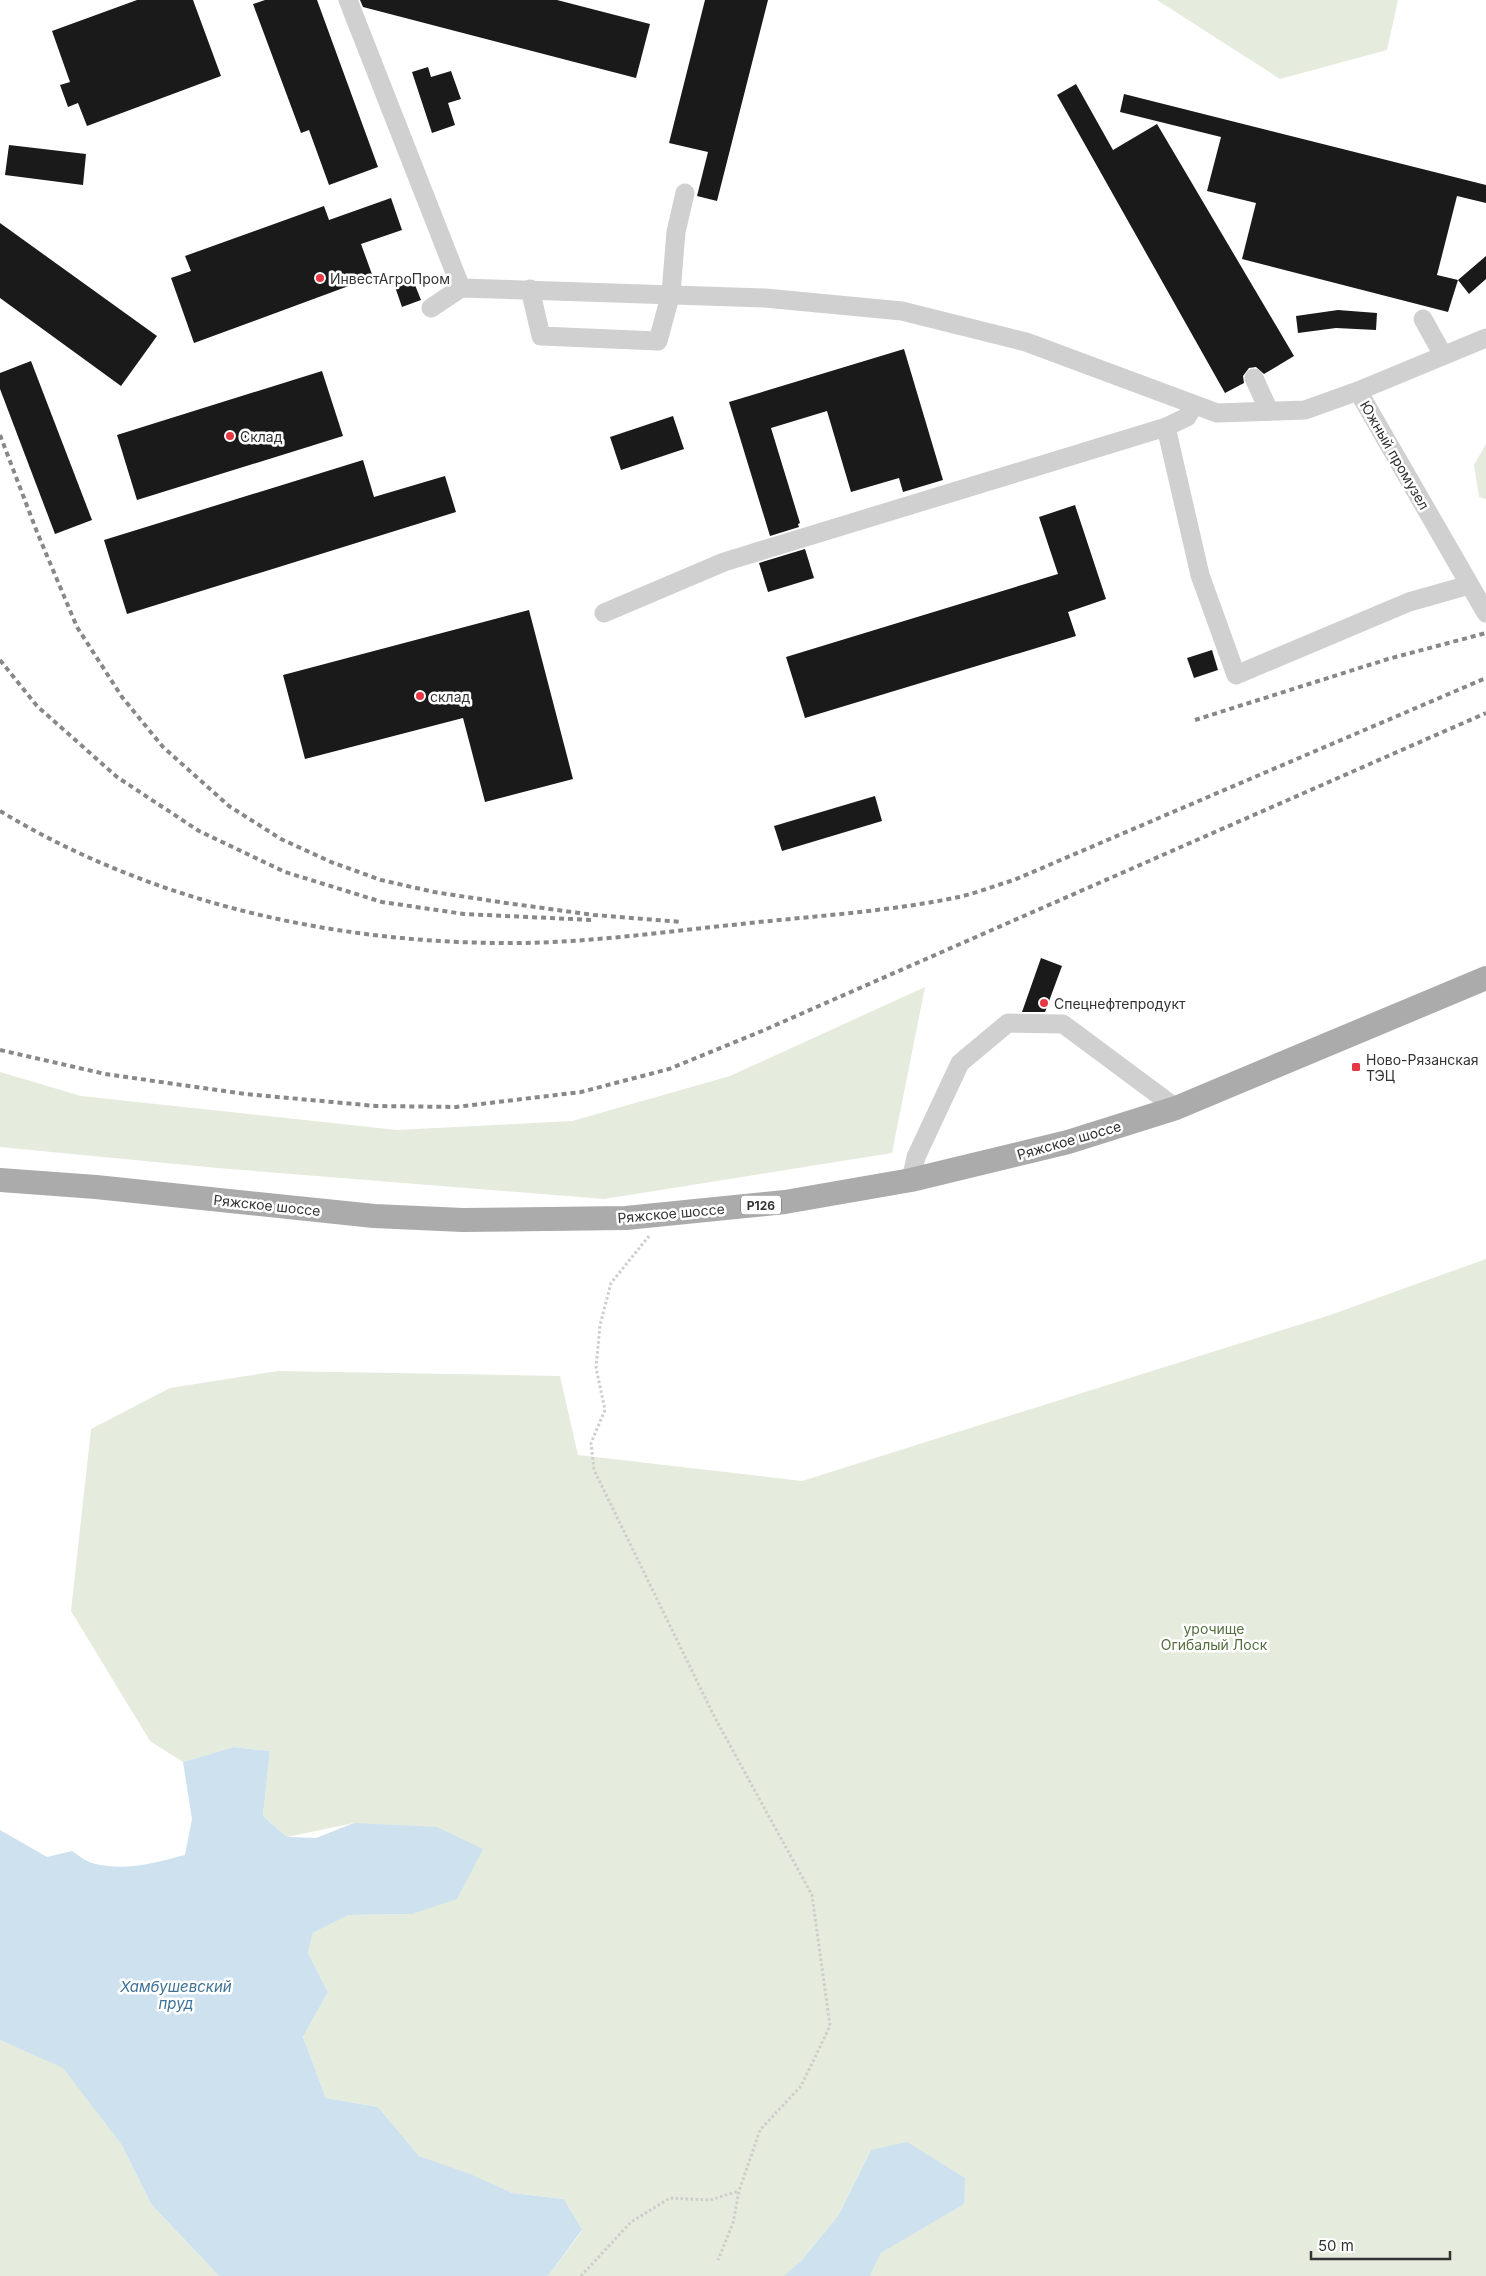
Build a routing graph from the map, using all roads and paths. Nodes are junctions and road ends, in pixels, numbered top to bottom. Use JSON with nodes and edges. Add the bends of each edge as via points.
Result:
{"nodes":[{"id":1,"x":348,"y":0,"type":"edge"},
{"id":2,"x":685,"y":193,"type":"dead end"},
{"id":3,"x":461,"y":288,"type":"junction"},
{"id":4,"x":530,"y":290,"type":"junction"},
{"id":5,"x":671,"y":293,"type":"junction"},
{"id":6,"x":431,"y":308,"type":"dead end"},
{"id":7,"x":1423,"y":319,"type":"dead end"},
{"id":8,"x":1486,"y":338,"type":"edge"},
{"id":9,"x":1443,"y":355,"type":"junction"},
{"id":10,"x":1254,"y":378,"type":"dead end"},
{"id":11,"x":1358,"y":390,"type":"junction"},
{"id":12,"x":1194,"y":404,"type":"junction"},
{"id":13,"x":1269,"y":412,"type":"junction"},
{"id":14,"x":1166,"y":426,"type":"junction"},
{"id":15,"x":1469,"y":584,"type":"junction"},
{"id":16,"x":604,"y":613,"type":"dead end"},
{"id":17,"x":1486,"y":614,"type":"edge"},
{"id":18,"x":1486,"y":978,"type":"edge"},
{"id":19,"x":1176,"y":1108,"type":"junction"},
{"id":20,"x":0,"y":1180,"type":"edge"},
{"id":21,"x":911,"y":1180,"type":"junction"},
{"id":22,"x":667,"y":1214,"type":"junction"},
{"id":23,"x":739,"y":2190,"type":"junction"},
{"id":24,"x":718,"y":2260,"type":"dead end"},
{"id":25,"x":581,"y":2276,"type":"edge"}],
"edges":[{"from":1,"to":3,"type":"street"},
{"from":2,"to":5,"type":"street","via":[[676,232]]},
{"from":3,"to":4,"type":"street"},
{"from":3,"to":6,"type":"street"},
{"from":4,"to":5,"type":"street"},
{"from":4,"to":5,"type":"street","via":[[541,336],[658,341]]},
{"from":5,"to":12,"type":"street","via":[[902,310],[1026,342]]},
{"from":7,"to":9,"type":"street"},
{"from":8,"to":9,"type":"street","name":"Южный промузел"},
{"from":9,"to":11,"type":"street","name":"Южный промузел"},
{"from":10,"to":13,"type":"street"},
{"from":11,"to":13,"type":"street","via":[[1305,410]]},
{"from":11,"to":15,"type":"street","name":"Южный промузел"},
{"from":12,"to":13,"type":"street","via":[[1217,413]]},
{"from":12,"to":14,"type":"street","via":[[1187,417]]},
{"from":14,"to":15,"type":"street","via":[[1200,575],[1236,675],[1409,602]]},
{"from":14,"to":16,"type":"street","via":[[724,562]]},
{"from":15,"to":17,"type":"street","name":"Южный промузел"},
{"from":18,"to":19,"type":"main road","name":"Ряжское шоссе","number":"Р126"},
{"from":19,"to":21,"type":"main road","name":"Ряжское шоссе","number":"Р126","via":[[1068,1142]]},
{"from":19,"to":21,"type":"street","via":[[1063,1024],[1008,1024],[960,1063],[916,1157]]},
{"from":20,"to":22,"type":"main road","name":"Ряжское шоссе","number":"Р126","via":[[374,1216],[584,1219]]},
{"from":21,"to":22,"type":"main road","name":"Ряжское шоссе","number":"Р126","via":[[784,1202]]},
{"from":22,"to":23,"type":"path","via":[[612,1283],[600,1325],[596,1368],[606,1410],[591,1443],[594,1470],[715,1718],[812,1895],[830,2026],[801,2086],[760,2130]]},
{"from":23,"to":24,"type":"path","via":[[733,2223]]},
{"from":23,"to":25,"type":"path","via":[[710,2200],[670,2198],[631,2222]]}]}
